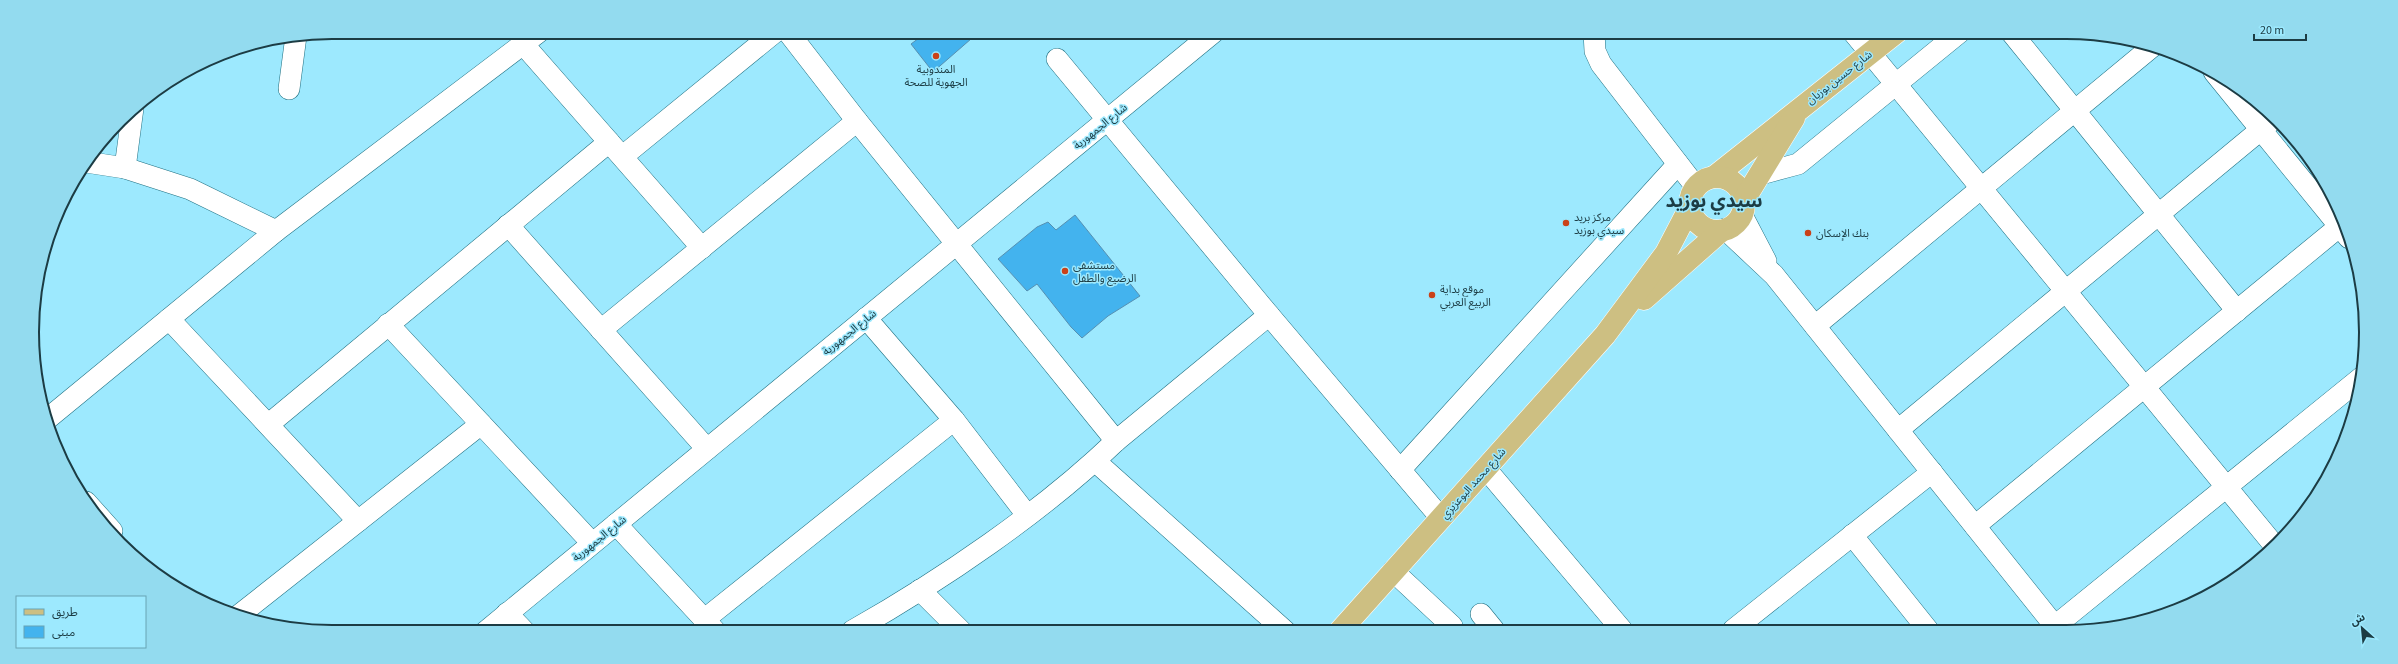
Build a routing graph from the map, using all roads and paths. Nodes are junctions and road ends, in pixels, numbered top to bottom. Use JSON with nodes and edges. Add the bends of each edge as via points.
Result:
{"nodes":[{"id":1,"x":530,"y":39,"type":"edge"},
{"id":2,"x":532,"y":39,"type":"edge"},
{"id":3,"x":765,"y":39,"type":"edge"},
{"id":4,"x":793,"y":39,"type":"edge"},
{"id":5,"x":1206,"y":39,"type":"edge"},
{"id":6,"x":1594,"y":39,"type":"edge"},
{"id":7,"x":1859,"y":39,"type":"edge"},
{"id":8,"x":1888,"y":39,"type":"edge"},
{"id":9,"x":1951,"y":39,"type":"edge"},
{"id":10,"x":2017,"y":39,"type":"edge"},
{"id":11,"x":295,"y":42,"type":"edge"},
{"id":12,"x":2147,"y":51,"type":"edge"},
{"id":13,"x":1871,"y":53,"type":"junction"},
{"id":14,"x":1057,"y":59,"type":"dead end"},
{"id":15,"x":1896,"y":84,"type":"junction"},
{"id":16,"x":289,"y":89,"type":"dead end"},
{"id":17,"x":2239,"y":96,"type":"edge"},
{"id":18,"x":1801,"y":107,"type":"junction"},
{"id":19,"x":2075,"y":111,"type":"junction"},
{"id":20,"x":131,"y":119,"type":"edge"},
{"id":21,"x":857,"y":121,"type":"junction"},
{"id":22,"x":1106,"y":121,"type":"junction"},
{"id":23,"x":2268,"y":124,"type":"edge"},
{"id":24,"x":616,"y":149,"type":"junction"},
{"id":25,"x":93,"y":163,"type":"edge"},
{"id":26,"x":1678,"y":164,"type":"junction"},
{"id":27,"x":124,"y":168,"type":"junction"},
{"id":28,"x":1761,"y":174,"type":"junction"},
{"id":29,"x":1981,"y":188,"type":"junction"},
{"id":30,"x":1700,"y":190,"type":"junction"},
{"id":31,"x":1743,"y":207,"type":"junction"},
{"id":32,"x":2159,"y":214,"type":"junction"},
{"id":33,"x":2337,"y":221,"type":"edge"},
{"id":34,"x":508,"y":225,"type":"junction"},
{"id":35,"x":1723,"y":230,"type":"junction"},
{"id":36,"x":276,"y":231,"type":"junction"},
{"id":37,"x":2342,"y":234,"type":"edge"},
{"id":38,"x":956,"y":244,"type":"junction"},
{"id":39,"x":702,"y":248,"type":"junction"},
{"id":40,"x":1774,"y":275,"type":"junction"},
{"id":41,"x":2066,"y":291,"type":"junction"},
{"id":42,"x":2237,"y":311,"type":"junction"},
{"id":43,"x":1269,"y":316,"type":"junction"},
{"id":44,"x":866,"y":318,"type":"junction"},
{"id":45,"x":169,"y":319,"type":"junction"},
{"id":46,"x":388,"y":324,"type":"junction"},
{"id":47,"x":1815,"y":326,"type":"junction"},
{"id":48,"x":601,"y":330,"type":"junction"},
{"id":49,"x":1605,"y":335,"type":"junction"},
{"id":50,"x":2354,"y":383,"type":"edge"},
{"id":51,"x":2144,"y":386,"type":"junction"},
{"id":52,"x":51,"y":415,"type":"edge"},
{"id":53,"x":954,"y":420,"type":"junction"},
{"id":54,"x":269,"y":424,"type":"junction"},
{"id":55,"x":481,"y":424,"type":"junction"},
{"id":56,"x":1898,"y":430,"type":"junction"},
{"id":57,"x":1116,"y":441,"type":"junction"},
{"id":58,"x":707,"y":449,"type":"junction"},
{"id":59,"x":1095,"y":461,"type":"junction"},
{"id":60,"x":1486,"y":468,"type":"junction"},
{"id":61,"x":1400,"y":470,"type":"junction"},
{"id":62,"x":1932,"y":472,"type":"junction"},
{"id":63,"x":2226,"y":487,"type":"junction"},
{"id":64,"x":1027,"y":515,"type":"junction"},
{"id":65,"x":1441,"y":518,"type":"junction"},
{"id":66,"x":358,"y":521,"type":"junction"},
{"id":67,"x":616,"y":524,"type":"junction"},
{"id":68,"x":1975,"y":526,"type":"junction"},
{"id":69,"x":1852,"y":535,"type":"junction"},
{"id":70,"x":2271,"y":541,"type":"edge"},
{"id":71,"x":592,"y":543,"type":"junction"},
{"id":72,"x":1393,"y":571,"type":"junction"},
{"id":73,"x":920,"y":590,"type":"junction"},
{"id":74,"x":244,"y":611,"type":"edge"},
{"id":75,"x":507,"y":613,"type":"junction"},
{"id":76,"x":1481,"y":614,"type":"dead end"},
{"id":77,"x":493,"y":625,"type":"edge"},
{"id":78,"x":518,"y":625,"type":"edge"},
{"id":79,"x":710,"y":625,"type":"edge"},
{"id":80,"x":865,"y":625,"type":"edge"},
{"id":81,"x":955,"y":625,"type":"edge"},
{"id":82,"x":1278,"y":625,"type":"edge"},
{"id":83,"x":1345,"y":625,"type":"edge"},
{"id":84,"x":1451,"y":625,"type":"edge"},
{"id":85,"x":1490,"y":625,"type":"edge"},
{"id":86,"x":1618,"y":625,"type":"edge"},
{"id":87,"x":1739,"y":625,"type":"edge"},
{"id":88,"x":1924,"y":625,"type":"edge"},
{"id":89,"x":2054,"y":625,"type":"edge"},
{"id":90,"x":2060,"y":625,"type":"edge"}],
"edges":[{"from":1,"to":36,"type":"street"},
{"from":2,"to":24,"type":"street"},
{"from":3,"to":24,"type":"street"},
{"from":4,"to":21,"type":"street"},
{"from":5,"to":22,"type":"street","name":"شارع الجمهورية"},
{"from":6,"to":26,"type":"street","via":[[1595,51],[1601,64]]},
{"from":7,"to":13,"type":"street"},
{"from":8,"to":13,"type":"main road","name":"شارع حسين بوزيان"},
{"from":9,"to":15,"type":"street"},
{"from":10,"to":19,"type":"street"},
{"from":11,"to":16,"type":"street"},
{"from":12,"to":19,"type":"street"},
{"from":13,"to":15,"type":"street"},
{"from":13,"to":18,"type":"main road","name":"شارع حسين بوزيان"},
{"from":14,"to":22,"type":"street"},
{"from":15,"to":28,"type":"street","via":[[1798,164]]},
{"from":15,"to":29,"type":"street"},
{"from":17,"to":23,"type":"street"},
{"from":18,"to":28,"type":"main road","name":"شارع حسين بوزيان"},
{"from":18,"to":30,"type":"main road","name":"شارع حسين بوزيان"},
{"from":19,"to":29,"type":"street"},
{"from":19,"to":32,"type":"street"},
{"from":20,"to":27,"type":"street"},
{"from":21,"to":38,"type":"street"},
{"from":21,"to":39,"type":"street"},
{"from":22,"to":38,"type":"street","name":"شارع الجمهورية"},
{"from":22,"to":43,"type":"street"},
{"from":23,"to":32,"type":"street"},
{"from":23,"to":33,"type":"street"},
{"from":24,"to":34,"type":"street"},
{"from":24,"to":39,"type":"street"},
{"from":25,"to":27,"type":"street"},
{"from":26,"to":30,"type":"street"},
{"from":26,"to":61,"type":"street"},
{"from":27,"to":36,"type":"street","via":[[190,189]]},
{"from":28,"to":31,"type":"main road","name":"شارع حسين بوزيان"},
{"from":29,"to":41,"type":"street"},
{"from":29,"to":47,"type":"street"},
{"from":30,"to":31,"type":"main road","via":[[1725,178],[1734,182],[1741,190]]},
{"from":30,"to":35,"type":"main road","via":[[1694,217],[1710,230]]},
{"from":30,"to":49,"type":"main road","name":"شارع محمد البوعزيزي","via":[[1666,253]]},
{"from":31,"to":35,"type":"main road","via":[[1731,227]]},
{"from":31,"to":40,"type":"street"},
{"from":32,"to":41,"type":"street"},
{"from":32,"to":42,"type":"street"},
{"from":34,"to":46,"type":"street"},
{"from":34,"to":48,"type":"street"},
{"from":35,"to":40,"type":"street"},
{"from":35,"to":49,"type":"main road","name":"شارع محمد البوعزيزي"},
{"from":36,"to":45,"type":"street"},
{"from":37,"to":42,"type":"street"},
{"from":38,"to":44,"type":"street","name":"شارع الجمهورية"},
{"from":38,"to":57,"type":"street"},
{"from":39,"to":48,"type":"street"},
{"from":40,"to":47,"type":"street"},
{"from":41,"to":51,"type":"street"},
{"from":41,"to":56,"type":"street"},
{"from":42,"to":51,"type":"street"},
{"from":43,"to":57,"type":"street"},
{"from":43,"to":61,"type":"street"},
{"from":44,"to":53,"type":"street"},
{"from":44,"to":58,"type":"street","name":"شارع الجمهورية"},
{"from":45,"to":52,"type":"street"},
{"from":45,"to":54,"type":"street"},
{"from":46,"to":54,"type":"street"},
{"from":46,"to":55,"type":"street"},
{"from":47,"to":56,"type":"street"},
{"from":48,"to":58,"type":"street"},
{"from":49,"to":60,"type":"main road","name":"شارع محمد البوعزيزي"},
{"from":50,"to":63,"type":"street"},
{"from":51,"to":63,"type":"street"},
{"from":51,"to":68,"type":"street"},
{"from":53,"to":64,"type":"street"},
{"from":53,"to":79,"type":"street"},
{"from":54,"to":66,"type":"street"},
{"from":55,"to":66,"type":"street"},
{"from":55,"to":71,"type":"street"},
{"from":56,"to":62,"type":"street"},
{"from":57,"to":59,"type":"street"},
{"from":58,"to":67,"type":"street","name":"شارع الجمهورية"},
{"from":59,"to":64,"type":"street"},
{"from":59,"to":82,"type":"street"},
{"from":60,"to":65,"type":"main road","name":"شارع محمد البوعزيزي"},
{"from":60,"to":86,"type":"street"},
{"from":61,"to":65,"type":"street"},
{"from":62,"to":68,"type":"street"},
{"from":62,"to":69,"type":"street"},
{"from":63,"to":70,"type":"street"},
{"from":63,"to":90,"type":"street"},
{"from":64,"to":73,"type":"street"},
{"from":65,"to":72,"type":"main road","name":"شارع محمد البوعزيزي"},
{"from":66,"to":74,"type":"street"},
{"from":67,"to":71,"type":"street","name":"شارع الجمهورية"},
{"from":67,"to":79,"type":"street"},
{"from":68,"to":89,"type":"street"},
{"from":69,"to":87,"type":"street"},
{"from":69,"to":88,"type":"street"},
{"from":71,"to":75,"type":"street","name":"شارع الجمهورية"},
{"from":72,"to":83,"type":"main road","name":"شارع محمد البوعزيزي"},
{"from":72,"to":84,"type":"street"},
{"from":73,"to":80,"type":"street"},
{"from":73,"to":81,"type":"street"},
{"from":75,"to":77,"type":"street","name":"شارع الجمهورية"},
{"from":75,"to":78,"type":"street"},
{"from":76,"to":85,"type":"street"}]}
